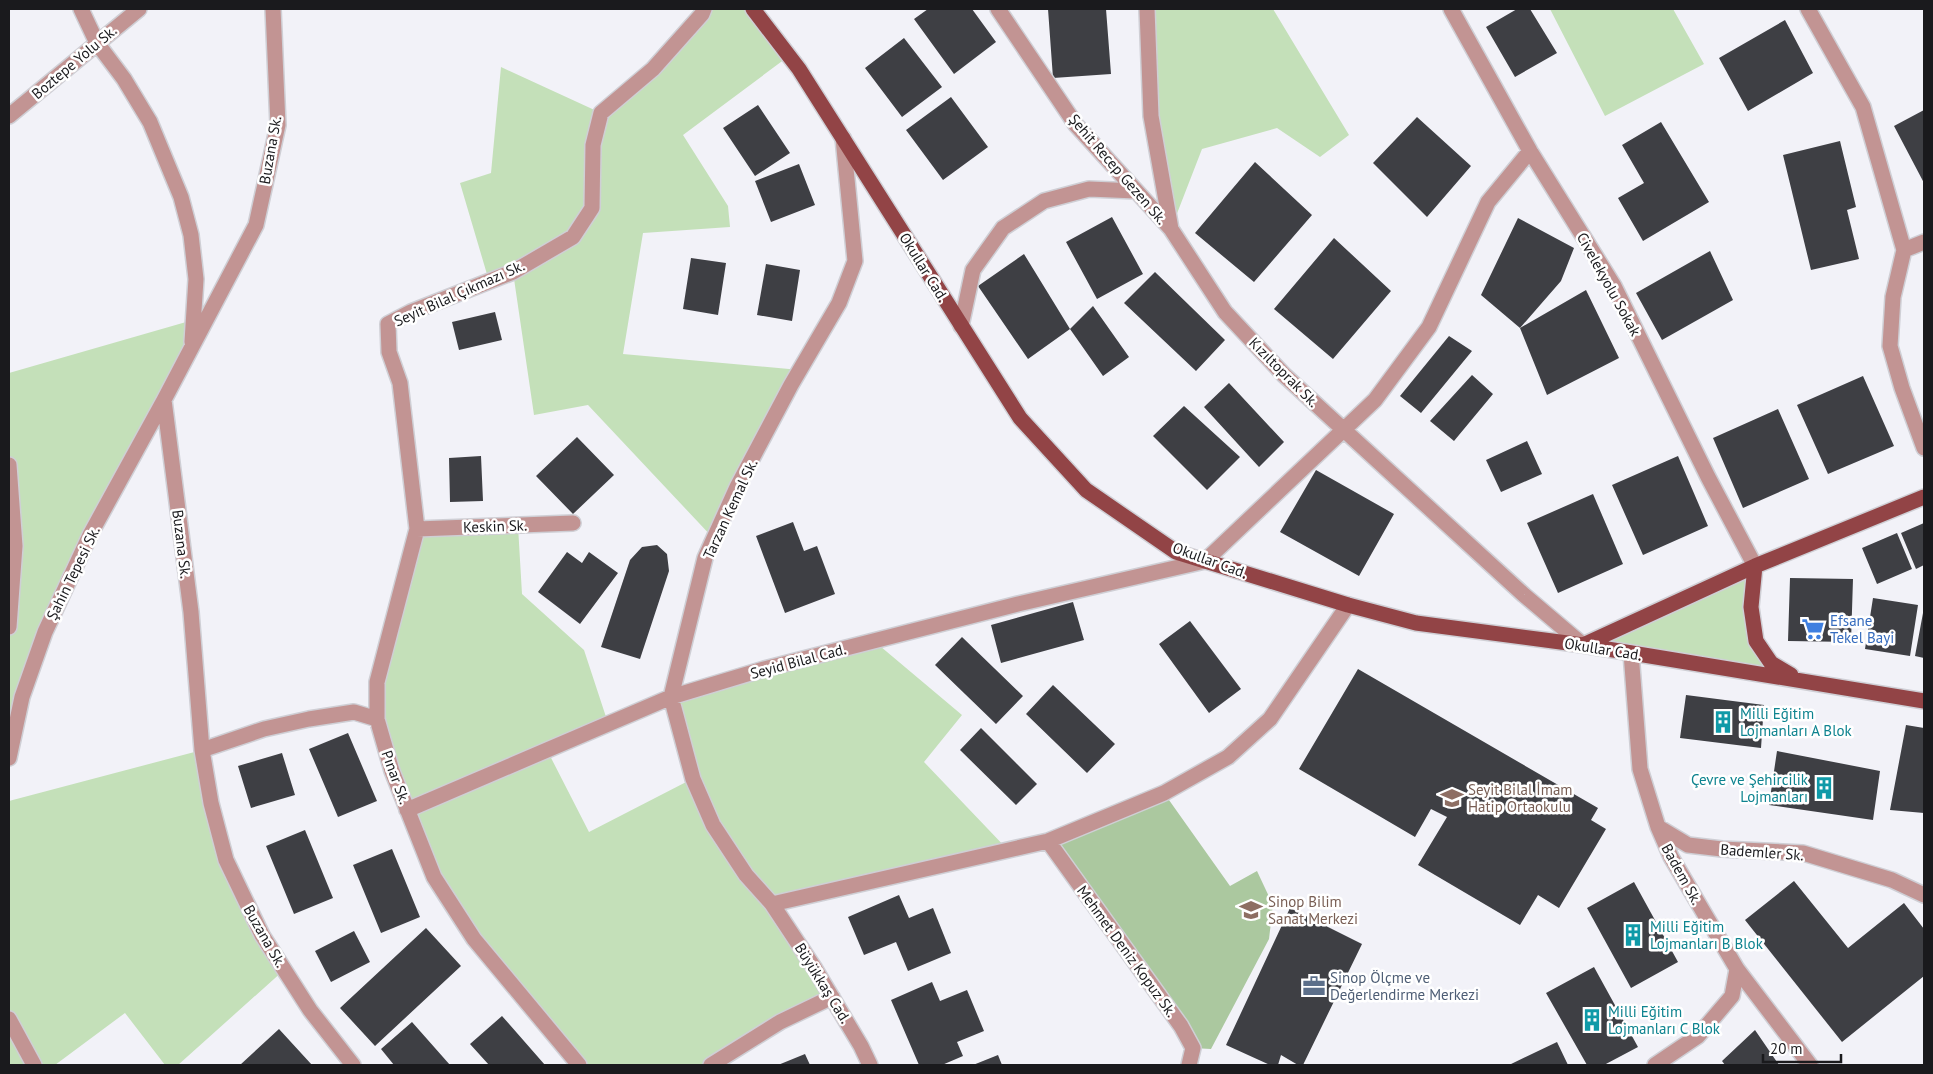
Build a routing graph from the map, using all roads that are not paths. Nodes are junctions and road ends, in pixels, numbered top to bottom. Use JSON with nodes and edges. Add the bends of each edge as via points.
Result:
{"nodes":[{"id":1,"x":81,"y":9,"type":"edge"},
{"id":2,"x":139,"y":9,"type":"edge"},
{"id":3,"x":273,"y":9,"type":"edge"},
{"id":4,"x":704,"y":9,"type":"edge"},
{"id":5,"x":753,"y":9,"type":"edge"},
{"id":6,"x":998,"y":9,"type":"edge"},
{"id":7,"x":1147,"y":9,"type":"edge"},
{"id":8,"x":1451,"y":9,"type":"edge"},
{"id":9,"x":1808,"y":9,"type":"edge"},
{"id":10,"x":97,"y":43,"type":"junction"},
{"id":11,"x":9,"y":116,"type":"edge"},
{"id":12,"x":842,"y":138,"type":"junction"},
{"id":13,"x":1530,"y":151,"type":"junction"},
{"id":14,"x":1136,"y":191,"type":"junction"},
{"id":15,"x":1171,"y":229,"type":"junction"},
{"id":16,"x":1924,"y":242,"type":"edge"},
{"id":17,"x":1904,"y":250,"type":"junction"},
{"id":18,"x":961,"y":326,"type":"junction"},
{"id":19,"x":192,"y":348,"type":"junction"},
{"id":20,"x":164,"y":400,"type":"junction"},
{"id":21,"x":1342,"y":429,"type":"junction"},
{"id":22,"x":406,"y":440,"type":"joint"},
{"id":23,"x":1924,"y":448,"type":"edge"},
{"id":24,"x":9,"y":465,"type":"edge"},
{"id":25,"x":1924,"y":497,"type":"edge"},
{"id":26,"x":573,"y":523,"type":"dead end"},
{"id":27,"x":417,"y":529,"type":"junction"},
{"id":28,"x":1206,"y":561,"type":"junction"},
{"id":29,"x":1755,"y":566,"type":"junction"},
{"id":30,"x":1348,"y":605,"type":"junction"},
{"id":31,"x":9,"y":627,"type":"edge"},
{"id":32,"x":1583,"y":645,"type":"junction"},
{"id":33,"x":1631,"y":653,"type":"junction"},
{"id":34,"x":1801,"y":680,"type":"junction"},
{"id":35,"x":671,"y":696,"type":"junction"},
{"id":36,"x":1924,"y":700,"type":"edge"},
{"id":37,"x":377,"y":719,"type":"junction"},
{"id":38,"x":202,"y":750,"type":"junction"},
{"id":39,"x":9,"y":758,"type":"edge"},
{"id":40,"x":407,"y":810,"type":"junction"},
{"id":41,"x":1658,"y":828,"type":"junction"},
{"id":42,"x":1048,"y":841,"type":"junction"},
{"id":43,"x":1924,"y":895,"type":"edge"},
{"id":44,"x":772,"y":904,"type":"junction"},
{"id":45,"x":1737,"y":970,"type":"junction"},
{"id":46,"x":832,"y":997,"type":"junction"},
{"id":47,"x":9,"y":1018,"type":"edge"},
{"id":48,"x":34,"y":1065,"type":"edge"},
{"id":49,"x":353,"y":1065,"type":"edge"},
{"id":50,"x":579,"y":1065,"type":"edge"},
{"id":51,"x":711,"y":1065,"type":"edge"},
{"id":52,"x":870,"y":1065,"type":"edge"},
{"id":53,"x":1189,"y":1065,"type":"edge"},
{"id":54,"x":1655,"y":1065,"type":"edge"},
{"id":55,"x":1810,"y":1065,"type":"edge"}],
"edges":[{"from":1,"to":10,"type":"street"},
{"from":2,"to":10,"type":"street","name":"Boztepe Yolu Sk."},
{"from":3,"to":19,"type":"street","name":"Buzana Sk.","via":[[278,124],[256,225]]},
{"from":4,"to":22,"type":"street","name":"Seyit Bilal Çıkmazı Sk.","via":[[653,69],[601,114],[593,145],[592,208],[573,238],[512,272],[410,312],[388,324],[389,352],[400,383]]},
{"from":5,"to":12,"type":"main road","name":"Okullar Cad.","via":[[799,69]]},
{"from":6,"to":14,"type":"street","name":"Şehit Recep Gezen Sk.","via":[[1076,125]]},
{"from":7,"to":15,"type":"street","name":"Kızıltoprak Sk.","via":[[1151,116]]},
{"from":8,"to":13,"type":"street","name":"Civelekyolu Sokak"},
{"from":9,"to":17,"type":"street","via":[[1863,107]]},
{"from":10,"to":11,"type":"street","name":"Boztepe Yolu Sk."},
{"from":10,"to":19,"type":"street","via":[[150,122],[181,197],[191,235],[196,279]]},
{"from":12,"to":18,"type":"main road","name":"Okullar Cad."},
{"from":12,"to":35,"type":"street","name":"Tarzan Kemal Sk.","via":[[855,260],[839,303],[741,479],[706,558]]},
{"from":13,"to":21,"type":"street","via":[[1488,202],[1429,327],[1375,400]]},
{"from":13,"to":29,"type":"street","name":"Civelekyolu Sokak","via":[[1614,286]]},
{"from":14,"to":15,"type":"street","name":"Şehit Recep Gezen Sk."},
{"from":14,"to":18,"type":"street","via":[[1089,189],[1044,201],[1003,228],[973,270]]},
{"from":15,"to":21,"type":"street","name":"Kızıltoprak Sk.","via":[[1225,312],[1284,375]]},
{"from":16,"to":17,"type":"street"},
{"from":17,"to":23,"type":"street","via":[[1893,297],[1890,346]]},
{"from":18,"to":28,"type":"main road","name":"Okullar Cad.","via":[[1020,418],[1086,490],[1176,552]]},
{"from":19,"to":20,"type":"street","name":"Buzana Sk."},
{"from":20,"to":38,"type":"street","name":"Buzana Sk.","via":[[191,612]]},
{"from":20,"to":39,"type":"street","name":"Şahin Tepesi Sk.","via":[[91,533],[44,632],[22,697]]},
{"from":21,"to":28,"type":"street"},
{"from":21,"to":32,"type":"street","name":"Kızıltoprak Sk."},
{"from":22,"to":27,"type":"street","name":"Pınar Sk."},
{"from":24,"to":31,"type":"street","via":[[15,546]]},
{"from":25,"to":29,"type":"main road"},
{"from":26,"to":27,"type":"street","name":"Keskin Sk."},
{"from":27,"to":37,"type":"street","name":"Pınar Sk.","via":[[377,682]]},
{"from":28,"to":30,"type":"main road","name":"Okullar Cad."},
{"from":28,"to":35,"type":"street","name":"Seyid Bilal Cad.","via":[[1018,604]]},
{"from":29,"to":32,"type":"main road"},
{"from":29,"to":34,"type":"main road","via":[[1751,607],[1756,641],[1771,663]]},
{"from":30,"to":32,"type":"main road","name":"Okullar Cad.","via":[[1416,623]]},
{"from":30,"to":42,"type":"street","via":[[1270,719],[1228,757],[1164,793]]},
{"from":32,"to":33,"type":"main road","name":"Okullar Cad."},
{"from":33,"to":34,"type":"main road","name":"Okullar Cad."},
{"from":33,"to":41,"type":"street","name":"Badem Sk.","via":[[1640,769]]},
{"from":34,"to":36,"type":"main road","name":"Okullar Cad."},
{"from":35,"to":40,"type":"street","name":"Seyid Bilal Cad."},
{"from":35,"to":44,"type":"street","name":"Tarzan Kemal Sk.","via":[[692,779],[713,826],[746,875]]},
{"from":37,"to":38,"type":"street","via":[[354,712],[309,718]]},
{"from":37,"to":40,"type":"street","name":"Pınar Sk."},
{"from":38,"to":49,"type":"street","name":"Buzana Sk.","via":[[211,803],[226,860],[262,935],[310,1010]]},
{"from":40,"to":50,"type":"street","name":"Pınar Sk.","via":[[434,877],[474,939]]},
{"from":41,"to":43,"type":"street","name":"Bademler Sk.","via":[[1688,845],[1803,853],[1892,880]]},
{"from":41,"to":45,"type":"street","name":"Badem Sk.","via":[[1671,857]]},
{"from":42,"to":44,"type":"street"},
{"from":42,"to":53,"type":"street","name":"Mehmet Deniz Kopuz Sk.","via":[[1181,1026],[1192,1048]]},
{"from":44,"to":46,"type":"street","name":"Büyükkaş Cad."},
{"from":45,"to":54,"type":"street","via":[[1732,996],[1698,1036]]},
{"from":45,"to":55,"type":"street","name":"Badem Sk."},
{"from":46,"to":51,"type":"street","via":[[780,1022]]},
{"from":46,"to":52,"type":"street","name":"Büyükkaş Cad."},
{"from":47,"to":48,"type":"street"}]}
